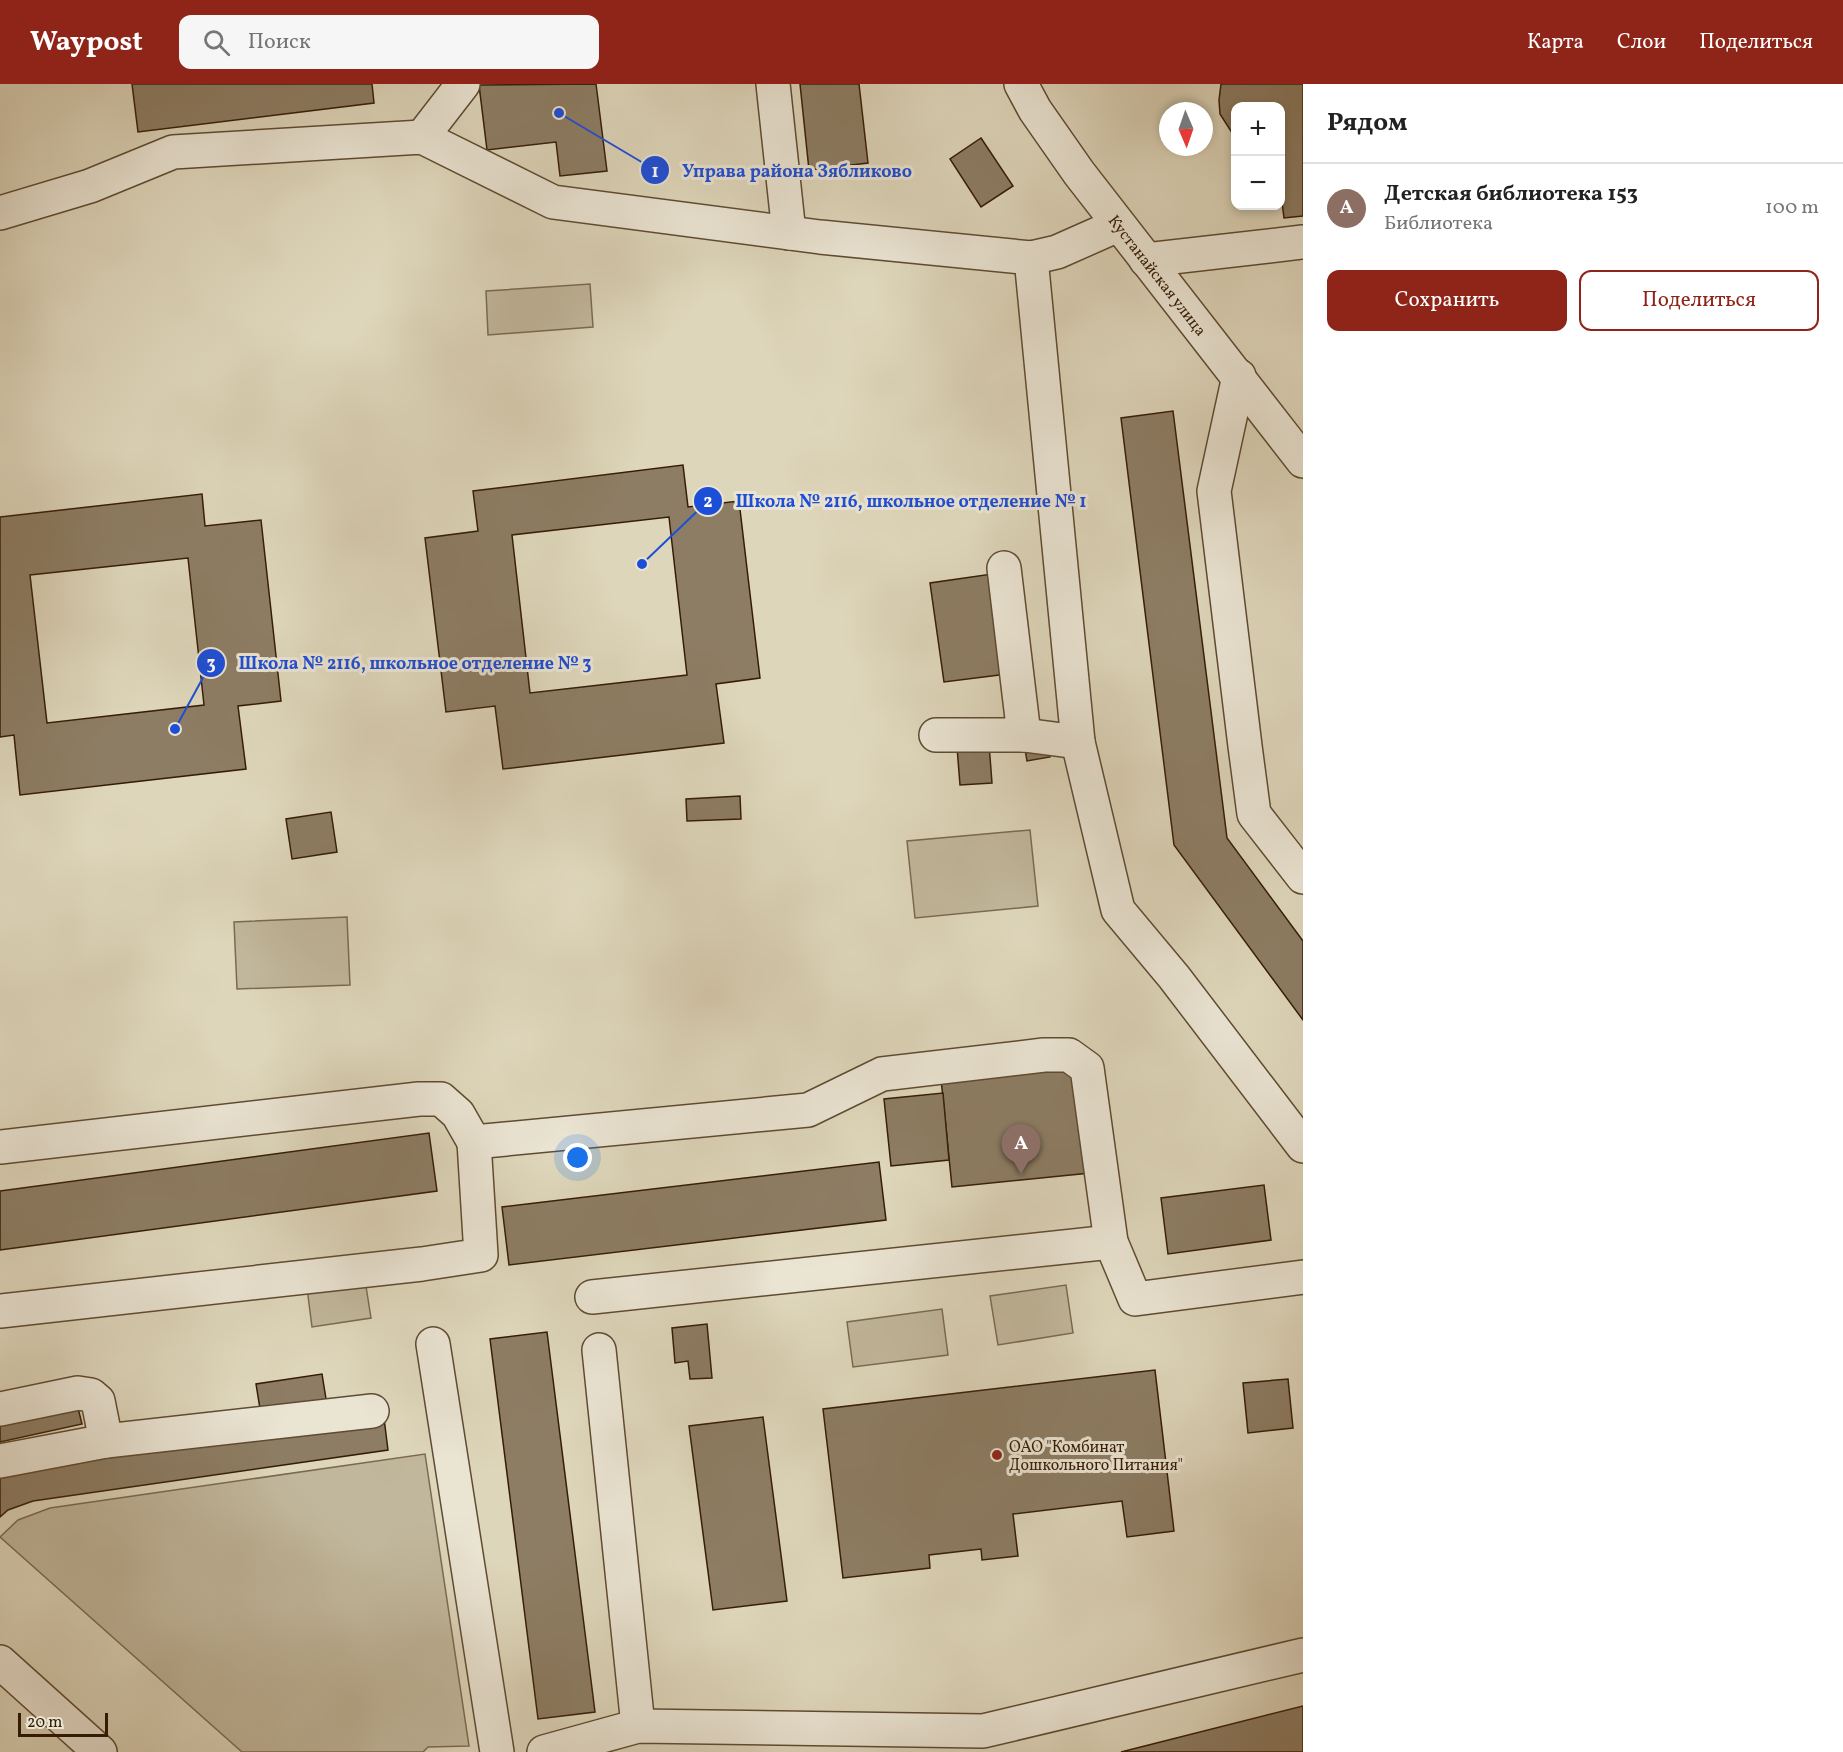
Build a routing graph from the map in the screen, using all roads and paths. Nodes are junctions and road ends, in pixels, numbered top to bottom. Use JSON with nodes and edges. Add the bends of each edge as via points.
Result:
{"nodes":[{"id":1,"x":462,"y":84,"type":"edge"},
{"id":2,"x":773,"y":84,"type":"edge"},
{"id":3,"x":1021,"y":84,"type":"edge"},
{"id":4,"x":422,"y":137,"type":"junction"},
{"id":5,"x":0,"y":213,"type":"edge"},
{"id":6,"x":1118,"y":225,"type":"junction"},
{"id":7,"x":789,"y":233,"type":"junction"},
{"id":8,"x":1303,"y":242,"type":"edge"},
{"id":9,"x":1031,"y":258,"type":"junction"},
{"id":10,"x":1146,"y":260,"type":"junction"},
{"id":11,"x":1239,"y":376,"type":"junction"},
{"id":12,"x":1303,"y":461,"type":"edge"},
{"id":13,"x":1004,"y":567,"type":"dead end"},
{"id":14,"x":936,"y":735,"type":"dead end"},
{"id":15,"x":1024,"y":735,"type":"junction"},
{"id":16,"x":1078,"y":742,"type":"junction"},
{"id":17,"x":1303,"y":877,"type":"edge"},
{"id":18,"x":474,"y":1142,"type":"junction"},
{"id":19,"x":1303,"y":1146,"type":"edge"},
{"id":20,"x":0,"y":1147,"type":"edge"},
{"id":21,"x":1111,"y":1242,"type":"junction"},
{"id":22,"x":1303,"y":1277,"type":"edge"},
{"id":23,"x":592,"y":1297,"type":"dead end"},
{"id":24,"x":0,"y":1311,"type":"edge"},
{"id":25,"x":433,"y":1344,"type":"dead end"},
{"id":26,"x":600,"y":1350,"type":"dead end"},
{"id":27,"x":0,"y":1409,"type":"edge"},
{"id":28,"x":372,"y":1411,"type":"dead end"},
{"id":29,"x":106,"y":1441,"type":"junction"},
{"id":30,"x":0,"y":1461,"type":"edge"},
{"id":31,"x":1303,"y":1655,"type":"edge"},
{"id":32,"x":0,"y":1662,"type":"edge"},
{"id":33,"x":638,"y":1726,"type":"junction"},
{"id":34,"x":100,"y":1752,"type":"edge"},
{"id":35,"x":496,"y":1752,"type":"edge"},
{"id":36,"x":544,"y":1752,"type":"edge"}],
"edges":[{"from":1,"to":4,"type":"street"},
{"from":2,"to":7,"type":"street"},
{"from":3,"to":6,"type":"street","name":"Кустанайская улица","via":[[1041,119]]},
{"from":4,"to":5,"type":"street","via":[[173,152],[90,186]]},
{"from":4,"to":7,"type":"street","via":[[553,202]]},
{"from":6,"to":9,"type":"street","via":[[1057,252]]},
{"from":6,"to":10,"type":"street","name":"Кустанайская улица"},
{"from":7,"to":9,"type":"street"},
{"from":8,"to":10,"type":"street"},
{"from":9,"to":16,"type":"street"},
{"from":10,"to":11,"type":"street","name":"Кустанайская улица"},
{"from":11,"to":12,"type":"street","name":"Кустанайская улица"},
{"from":11,"to":17,"type":"street","via":[[1214,491],[1245,746],[1254,814]]},
{"from":13,"to":15,"type":"street"},
{"from":14,"to":15,"type":"street"},
{"from":15,"to":16,"type":"street"},
{"from":16,"to":19,"type":"street","via":[[1118,910]]},
{"from":18,"to":20,"type":"street","via":[[458,1114],[441,1099],[419,1099]]},
{"from":18,"to":21,"type":"street","via":[[808,1110],[882,1074],[1069,1055],[1087,1068]]},
{"from":18,"to":24,"type":"street","via":[[481,1255]]},
{"from":21,"to":22,"type":"street","via":[[1134,1299]]},
{"from":21,"to":23,"type":"street"},
{"from":25,"to":35,"type":"street"},
{"from":26,"to":33,"type":"street"},
{"from":27,"to":29,"type":"street","via":[[78,1393],[91,1395],[98,1401]]},
{"from":28,"to":29,"type":"street"},
{"from":29,"to":30,"type":"street"},
{"from":31,"to":33,"type":"street","via":[[983,1731]]},
{"from":32,"to":34,"type":"street"},
{"from":33,"to":36,"type":"street"}]}
